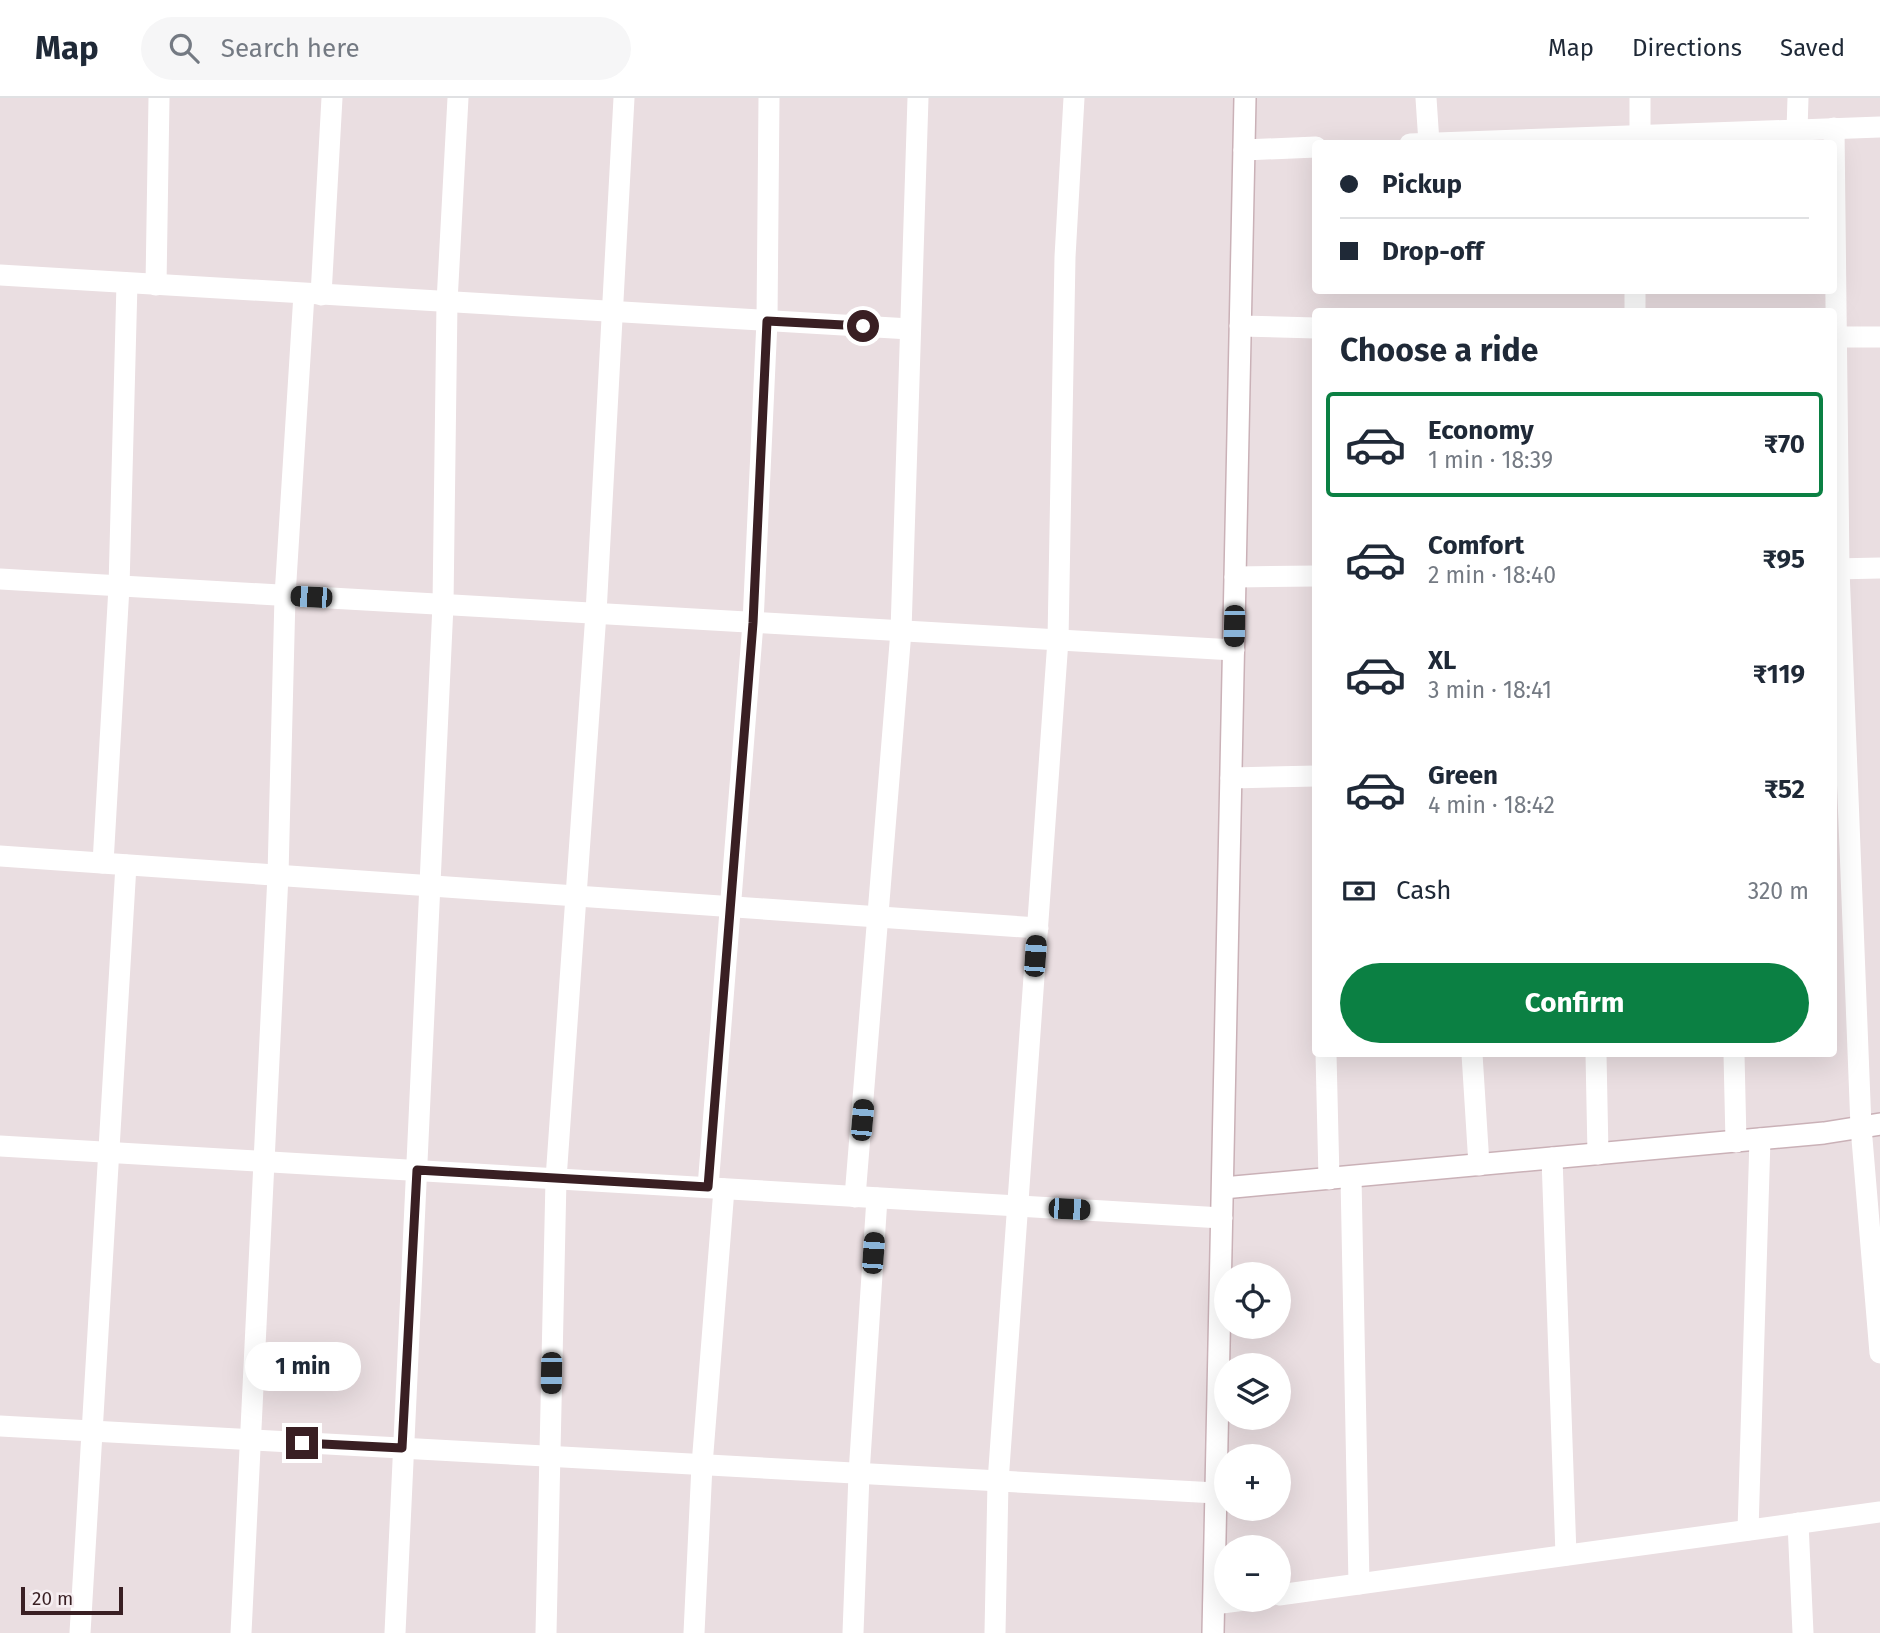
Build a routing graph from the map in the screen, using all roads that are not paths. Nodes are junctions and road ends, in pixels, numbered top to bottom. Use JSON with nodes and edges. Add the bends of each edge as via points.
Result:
{"nodes":[{"id":1,"x":159,"y":98,"type":"edge"},
{"id":2,"x":332,"y":98,"type":"edge"},
{"id":3,"x":458,"y":98,"type":"edge"},
{"id":4,"x":624,"y":98,"type":"edge"},
{"id":5,"x":769,"y":98,"type":"edge"},
{"id":6,"x":918,"y":98,"type":"edge"},
{"id":7,"x":1074,"y":98,"type":"edge"},
{"id":8,"x":1245,"y":98,"type":"edge"},
{"id":9,"x":1426,"y":98,"type":"edge"},
{"id":10,"x":1640,"y":98,"type":"edge"},
{"id":11,"x":1798,"y":98,"type":"edge"},
{"id":12,"x":1880,"y":127,"type":"edge"},
{"id":13,"x":1834,"y":128,"type":"junction"},
{"id":14,"x":1797,"y":130,"type":"junction"},
{"id":15,"x":1640,"y":139,"type":"edge"},
{"id":16,"x":1429,"y":140,"type":"edge"},
{"id":17,"x":1587,"y":140,"type":"edge"},
{"id":18,"x":1834,"y":140,"type":"edge"},
{"id":19,"x":1312,"y":147,"type":"edge"},
{"id":20,"x":1244,"y":150,"type":"junction"},
{"id":21,"x":0,"y":275,"type":"edge"},
{"id":22,"x":127,"y":283,"type":"junction"},
{"id":23,"x":156,"y":285,"type":"junction"},
{"id":24,"x":312,"y":294,"type":"junction"},
{"id":25,"x":447,"y":302,"type":"junction"},
{"id":26,"x":613,"y":313,"type":"junction"},
{"id":27,"x":767,"y":321,"type":"junction"},
{"id":28,"x":1240,"y":326,"type":"junction"},
{"id":29,"x":1312,"y":328,"type":"edge"},
{"id":30,"x":910,"y":329,"type":"junction"},
{"id":31,"x":1837,"y":337,"type":"edge"},
{"id":32,"x":1880,"y":337,"type":"edge"},
{"id":33,"x":1880,"y":568,"type":"edge"},
{"id":34,"x":1837,"y":569,"type":"edge"},
{"id":35,"x":1312,"y":576,"type":"edge"},
{"id":36,"x":1235,"y":577,"type":"junction"},
{"id":37,"x":0,"y":579,"type":"edge"},
{"id":38,"x":1837,"y":585,"type":"edge"},
{"id":39,"x":119,"y":587,"type":"junction"},
{"id":40,"x":285,"y":596,"type":"junction"},
{"id":41,"x":443,"y":605,"type":"junction"},
{"id":42,"x":596,"y":613,"type":"junction"},
{"id":43,"x":753,"y":623,"type":"junction"},
{"id":44,"x":901,"y":631,"type":"junction"},
{"id":45,"x":1058,"y":640,"type":"junction"},
{"id":46,"x":1234,"y":650,"type":"junction"},
{"id":47,"x":1312,"y":776,"type":"edge"},
{"id":48,"x":1231,"y":778,"type":"junction"},
{"id":49,"x":0,"y":856,"type":"edge"},
{"id":50,"x":103,"y":863,"type":"junction"},
{"id":51,"x":126,"y":865,"type":"junction"},
{"id":52,"x":278,"y":876,"type":"junction"},
{"id":53,"x":428,"y":886,"type":"junction"},
{"id":54,"x":576,"y":896,"type":"junction"},
{"id":55,"x":732,"y":907,"type":"junction"},
{"id":56,"x":878,"y":917,"type":"junction"},
{"id":57,"x":1038,"y":928,"type":"junction"},
{"id":58,"x":1326,"y":1057,"type":"edge"},
{"id":59,"x":1472,"y":1057,"type":"edge"},
{"id":60,"x":1596,"y":1057,"type":"edge"},
{"id":61,"x":1734,"y":1057,"type":"edge"},
{"id":62,"x":1870,"y":1126,"type":"edge"},
{"id":63,"x":1760,"y":1139,"type":"junction"},
{"id":64,"x":1737,"y":1142,"type":"junction"},
{"id":65,"x":0,"y":1146,"type":"edge"},
{"id":66,"x":108,"y":1152,"type":"junction"},
{"id":67,"x":1598,"y":1154,"type":"junction"},
{"id":68,"x":1552,"y":1158,"type":"junction"},
{"id":69,"x":264,"y":1161,"type":"junction"},
{"id":70,"x":1479,"y":1165,"type":"junction"},
{"id":71,"x":417,"y":1170,"type":"junction"},
{"id":72,"x":1340,"y":1178,"type":"junction"},
{"id":73,"x":556,"y":1179,"type":"junction"},
{"id":74,"x":716,"y":1188,"type":"junction"},
{"id":75,"x":1223,"y":1188,"type":"junction"},
{"id":76,"x":855,"y":1196,"type":"junction"},
{"id":77,"x":877,"y":1198,"type":"junction"},
{"id":78,"x":1018,"y":1206,"type":"junction"},
{"id":79,"x":1222,"y":1218,"type":"junction"},
{"id":80,"x":1880,"y":1353,"type":"edge"},
{"id":81,"x":0,"y":1426,"type":"edge"},
{"id":82,"x":95,"y":1431,"type":"junction"},
{"id":83,"x":252,"y":1440,"type":"junction"},
{"id":84,"x":1217,"y":1444,"type":"edge"},
{"id":85,"x":402,"y":1448,"type":"junction"},
{"id":86,"x":549,"y":1456,"type":"junction"},
{"id":87,"x":702,"y":1465,"type":"junction"},
{"id":88,"x":859,"y":1474,"type":"junction"},
{"id":89,"x":998,"y":1482,"type":"junction"},
{"id":90,"x":1214,"y":1493,"type":"edge"},
{"id":91,"x":1880,"y":1512,"type":"edge"},
{"id":92,"x":1798,"y":1523,"type":"junction"},
{"id":93,"x":1748,"y":1530,"type":"junction"},
{"id":94,"x":1566,"y":1555,"type":"junction"},
{"id":95,"x":1359,"y":1584,"type":"junction"},
{"id":96,"x":1291,"y":1593,"type":"edge"},
{"id":97,"x":1214,"y":1604,"type":"edge"},
{"id":98,"x":80,"y":1633,"type":"edge"},
{"id":99,"x":241,"y":1633,"type":"edge"},
{"id":100,"x":395,"y":1633,"type":"edge"},
{"id":101,"x":546,"y":1633,"type":"edge"},
{"id":102,"x":694,"y":1633,"type":"edge"},
{"id":103,"x":853,"y":1633,"type":"edge"},
{"id":104,"x":995,"y":1633,"type":"edge"},
{"id":105,"x":1213,"y":1633,"type":"edge"},
{"id":106,"x":1803,"y":1633,"type":"edge"}],
"edges":[{"from":1,"to":23,"type":"street"},
{"from":2,"to":24,"type":"street"},
{"from":3,"to":25,"type":"street"},
{"from":4,"to":26,"type":"street"},
{"from":5,"to":27,"type":"street"},
{"from":6,"to":30,"type":"street"},
{"from":7,"to":45,"type":"street","via":[[1065,257]]},
{"from":8,"to":20,"type":"street"},
{"from":9,"to":16,"type":"street"},
{"from":10,"to":15,"type":"street"},
{"from":11,"to":14,"type":"street"},
{"from":12,"to":13,"type":"street"},
{"from":13,"to":14,"type":"street"},
{"from":13,"to":18,"type":"street"},
{"from":14,"to":15,"type":"street"},
{"from":15,"to":17,"type":"street"},
{"from":19,"to":20,"type":"street"},
{"from":20,"to":28,"type":"street"},
{"from":21,"to":22,"type":"street"},
{"from":22,"to":23,"type":"street"},
{"from":22,"to":39,"type":"street"},
{"from":23,"to":24,"type":"street"},
{"from":24,"to":25,"type":"street"},
{"from":24,"to":40,"type":"street"},
{"from":25,"to":26,"type":"street"},
{"from":25,"to":41,"type":"street"},
{"from":26,"to":27,"type":"street"},
{"from":26,"to":42,"type":"street"},
{"from":27,"to":30,"type":"street"},
{"from":27,"to":43,"type":"street"},
{"from":28,"to":29,"type":"street"},
{"from":28,"to":36,"type":"street"},
{"from":30,"to":44,"type":"street"},
{"from":31,"to":32,"type":"street"},
{"from":33,"to":34,"type":"street"},
{"from":35,"to":36,"type":"street"},
{"from":36,"to":46,"type":"street"},
{"from":37,"to":39,"type":"street"},
{"from":38,"to":62,"type":"street"},
{"from":39,"to":40,"type":"street"},
{"from":39,"to":50,"type":"street"},
{"from":40,"to":41,"type":"street"},
{"from":40,"to":52,"type":"street"},
{"from":41,"to":42,"type":"street"},
{"from":41,"to":53,"type":"street"},
{"from":42,"to":43,"type":"street"},
{"from":42,"to":54,"type":"street"},
{"from":43,"to":44,"type":"street"},
{"from":43,"to":55,"type":"street"},
{"from":44,"to":45,"type":"street"},
{"from":44,"to":56,"type":"street"},
{"from":45,"to":46,"type":"street"},
{"from":45,"to":57,"type":"street"},
{"from":46,"to":48,"type":"street"},
{"from":47,"to":48,"type":"street"},
{"from":48,"to":75,"type":"street"},
{"from":49,"to":50,"type":"street"},
{"from":50,"to":51,"type":"street"},
{"from":51,"to":52,"type":"street"},
{"from":51,"to":66,"type":"street"},
{"from":52,"to":53,"type":"street"},
{"from":52,"to":69,"type":"street"},
{"from":53,"to":54,"type":"street"},
{"from":53,"to":71,"type":"street"},
{"from":54,"to":55,"type":"street"},
{"from":54,"to":73,"type":"street"},
{"from":55,"to":56,"type":"street"},
{"from":55,"to":74,"type":"street"},
{"from":56,"to":57,"type":"street"},
{"from":56,"to":76,"type":"street"},
{"from":57,"to":78,"type":"street"},
{"from":58,"to":72,"type":"street"},
{"from":59,"to":70,"type":"street"},
{"from":60,"to":67,"type":"street"},
{"from":61,"to":64,"type":"street"},
{"from":62,"to":63,"type":"street"},
{"from":62,"to":80,"type":"street"},
{"from":63,"to":64,"type":"street"},
{"from":63,"to":93,"type":"street"},
{"from":64,"to":67,"type":"street"},
{"from":65,"to":66,"type":"street"},
{"from":66,"to":69,"type":"street"},
{"from":66,"to":82,"type":"street"},
{"from":67,"to":68,"type":"street"},
{"from":68,"to":70,"type":"street"},
{"from":68,"to":94,"type":"street"},
{"from":69,"to":71,"type":"street"},
{"from":69,"to":83,"type":"street"},
{"from":70,"to":72,"type":"street"},
{"from":71,"to":73,"type":"street"},
{"from":71,"to":85,"type":"street"},
{"from":72,"to":75,"type":"street"},
{"from":72,"to":95,"type":"street"},
{"from":73,"to":74,"type":"street"},
{"from":73,"to":86,"type":"street"},
{"from":74,"to":76,"type":"street"},
{"from":74,"to":87,"type":"street"},
{"from":75,"to":79,"type":"street"},
{"from":76,"to":77,"type":"street"},
{"from":77,"to":78,"type":"street"},
{"from":77,"to":88,"type":"street"},
{"from":78,"to":79,"type":"street"},
{"from":78,"to":89,"type":"street"},
{"from":79,"to":84,"type":"street"},
{"from":81,"to":82,"type":"street"},
{"from":82,"to":83,"type":"street"},
{"from":82,"to":98,"type":"street"},
{"from":83,"to":85,"type":"street"},
{"from":83,"to":99,"type":"street"},
{"from":85,"to":86,"type":"street"},
{"from":85,"to":100,"type":"street"},
{"from":86,"to":87,"type":"street"},
{"from":86,"to":101,"type":"street"},
{"from":87,"to":88,"type":"street"},
{"from":87,"to":102,"type":"street"},
{"from":88,"to":89,"type":"street"},
{"from":88,"to":103,"type":"street"},
{"from":89,"to":90,"type":"street"},
{"from":89,"to":104,"type":"street"},
{"from":91,"to":92,"type":"street"},
{"from":92,"to":93,"type":"street"},
{"from":92,"to":106,"type":"street"},
{"from":93,"to":94,"type":"street"},
{"from":94,"to":95,"type":"street"},
{"from":95,"to":96,"type":"street"},
{"from":97,"to":105,"type":"street"}]}
